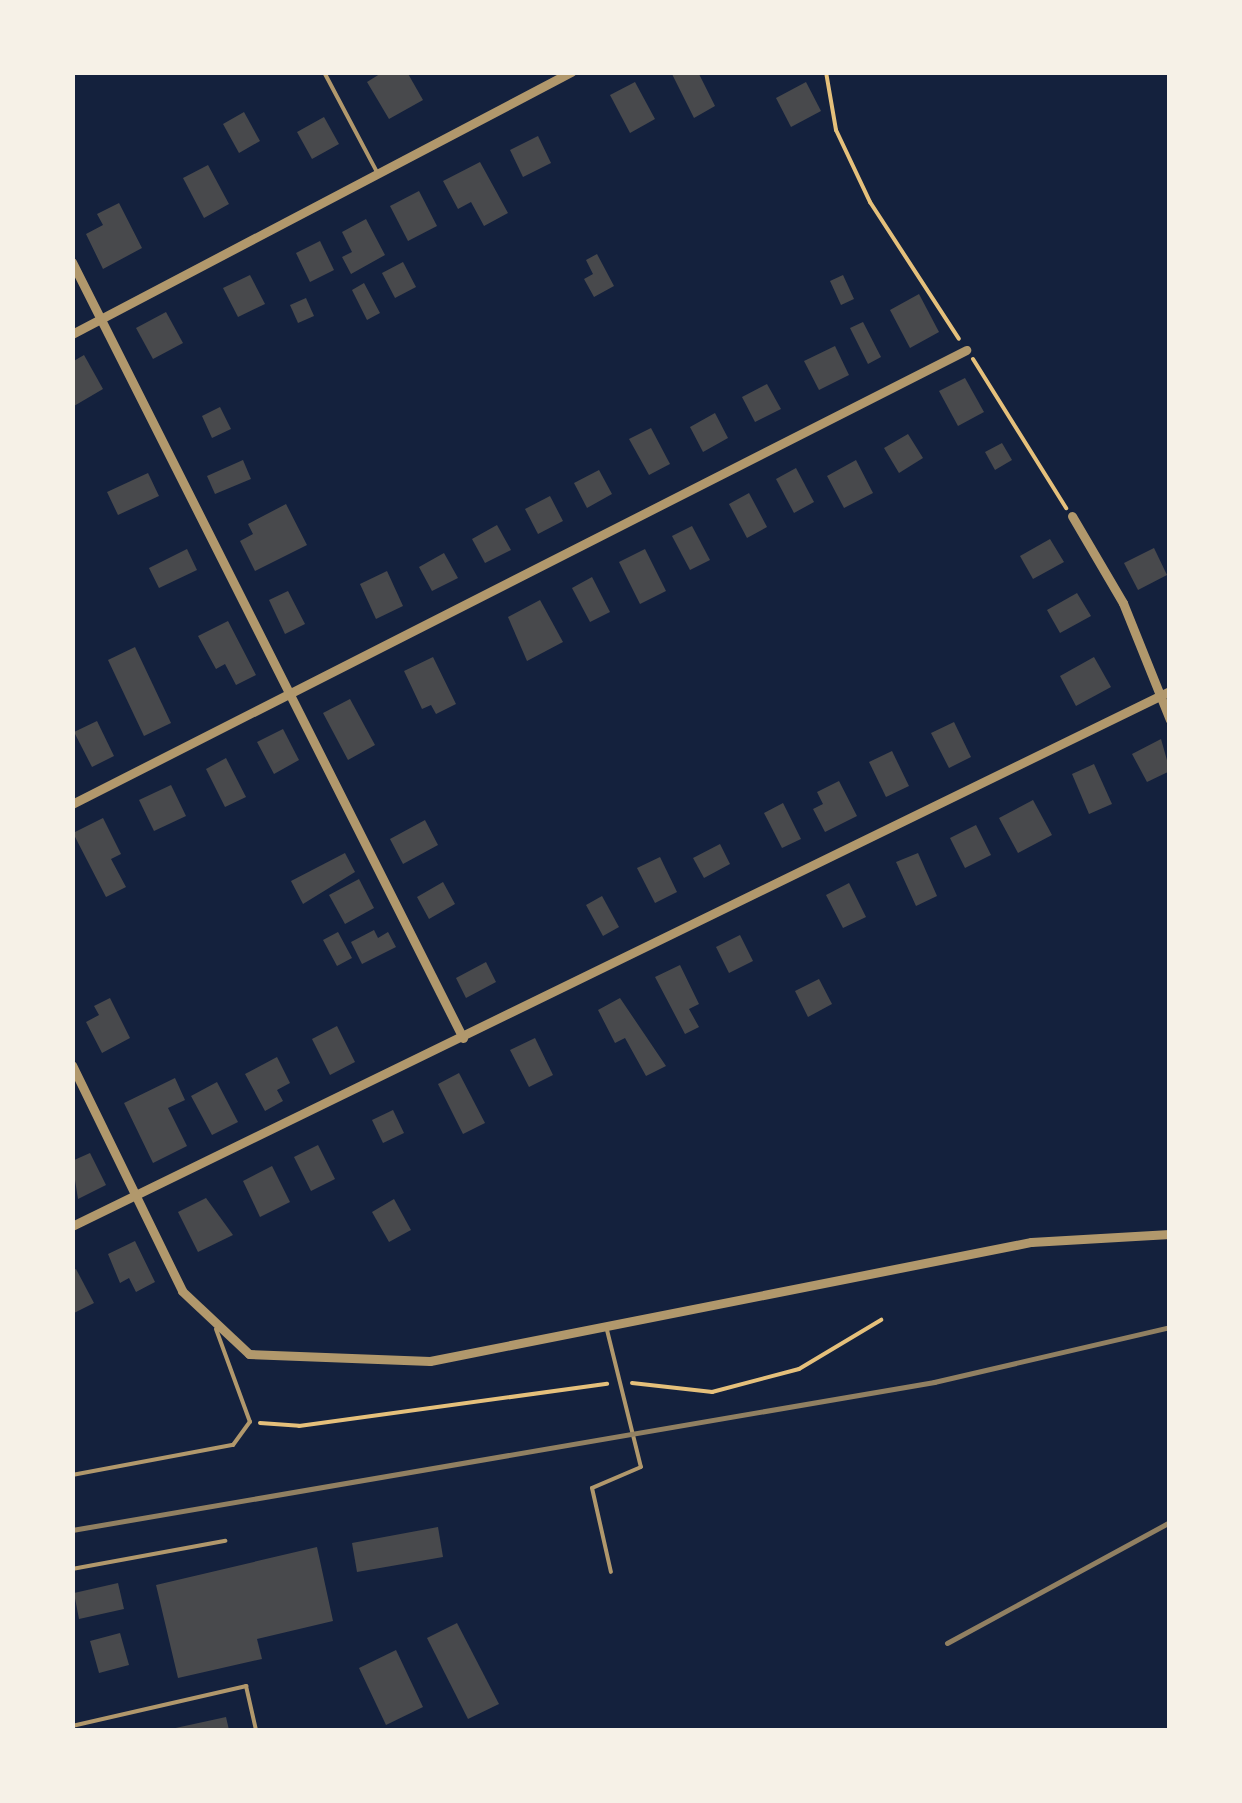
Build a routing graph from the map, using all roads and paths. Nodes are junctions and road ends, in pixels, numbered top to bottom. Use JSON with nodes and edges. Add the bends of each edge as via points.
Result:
{"nodes":[{"id":1,"x":324,"y":72,"type":"edge"},
{"id":2,"x":571,"y":72,"type":"edge"},
{"id":3,"x":826,"y":72,"type":"edge"},
{"id":4,"x":378,"y":174,"type":"junction"},
{"id":5,"x":72,"y":262,"type":"edge"},
{"id":6,"x":105,"y":317,"type":"junction"},
{"id":7,"x":72,"y":334,"type":"edge"},
{"id":8,"x":966,"y":350,"type":"junction"},
{"id":9,"x":1072,"y":516,"type":"joint"},
{"id":10,"x":1170,"y":691,"type":"edge"},
{"id":11,"x":1157,"y":697,"type":"junction"},
{"id":12,"x":290,"y":698,"type":"junction"},
{"id":13,"x":1170,"y":720,"type":"edge"},
{"id":14,"x":72,"y":804,"type":"edge"},
{"id":15,"x":463,"y":1038,"type":"junction"},
{"id":16,"x":72,"y":1065,"type":"edge"},
{"id":17,"x":135,"y":1196,"type":"junction"},
{"id":18,"x":72,"y":1226,"type":"edge"},
{"id":19,"x":1170,"y":1234,"type":"edge"},
{"id":20,"x":212,"y":1320,"type":"junction"},
{"id":21,"x":881,"y":1320,"type":"dead end"},
{"id":22,"x":606,"y":1326,"type":"junction"},
{"id":23,"x":621,"y":1382,"type":"junction"},
{"id":24,"x":250,"y":1422,"type":"junction"},
{"id":25,"x":72,"y":1475,"type":"edge"},
{"id":26,"x":225,"y":1541,"type":"dead end"},
{"id":27,"x":72,"y":1569,"type":"edge"},
{"id":28,"x":611,"y":1572,"type":"dead end"},
{"id":29,"x":72,"y":1726,"type":"edge"},
{"id":30,"x":256,"y":1730,"type":"edge"}],
"edges":[{"from":1,"to":4,"type":"lane"},
{"from":2,"to":4,"type":"street"},
{"from":3,"to":8,"type":"path","via":[[836,130],[870,202]]},
{"from":4,"to":6,"type":"street"},
{"from":5,"to":6,"type":"street"},
{"from":6,"to":7,"type":"street"},
{"from":6,"to":12,"type":"street"},
{"from":8,"to":9,"type":"path"},
{"from":8,"to":12,"type":"street"},
{"from":9,"to":11,"type":"street","via":[[1124,603]]},
{"from":10,"to":11,"type":"street"},
{"from":11,"to":13,"type":"street"},
{"from":11,"to":15,"type":"street"},
{"from":12,"to":14,"type":"street"},
{"from":12,"to":15,"type":"street"},
{"from":15,"to":17,"type":"street"},
{"from":16,"to":17,"type":"street"},
{"from":17,"to":18,"type":"street"},
{"from":17,"to":20,"type":"street","via":[[182,1291]]},
{"from":19,"to":22,"type":"street","via":[[1031,1242]]},
{"from":20,"to":22,"type":"street","via":[[249,1354],[430,1361]]},
{"from":20,"to":24,"type":"lane"},
{"from":21,"to":23,"type":"path","via":[[799,1369],[712,1392]]},
{"from":22,"to":23,"type":"lane"},
{"from":23,"to":24,"type":"path","via":[[299,1426]]},
{"from":23,"to":28,"type":"lane","via":[[641,1467],[592,1488]]},
{"from":24,"to":25,"type":"lane","via":[[233,1445]]},
{"from":26,"to":27,"type":"lane"},
{"from":29,"to":30,"type":"lane","via":[[246,1686]]}]}
